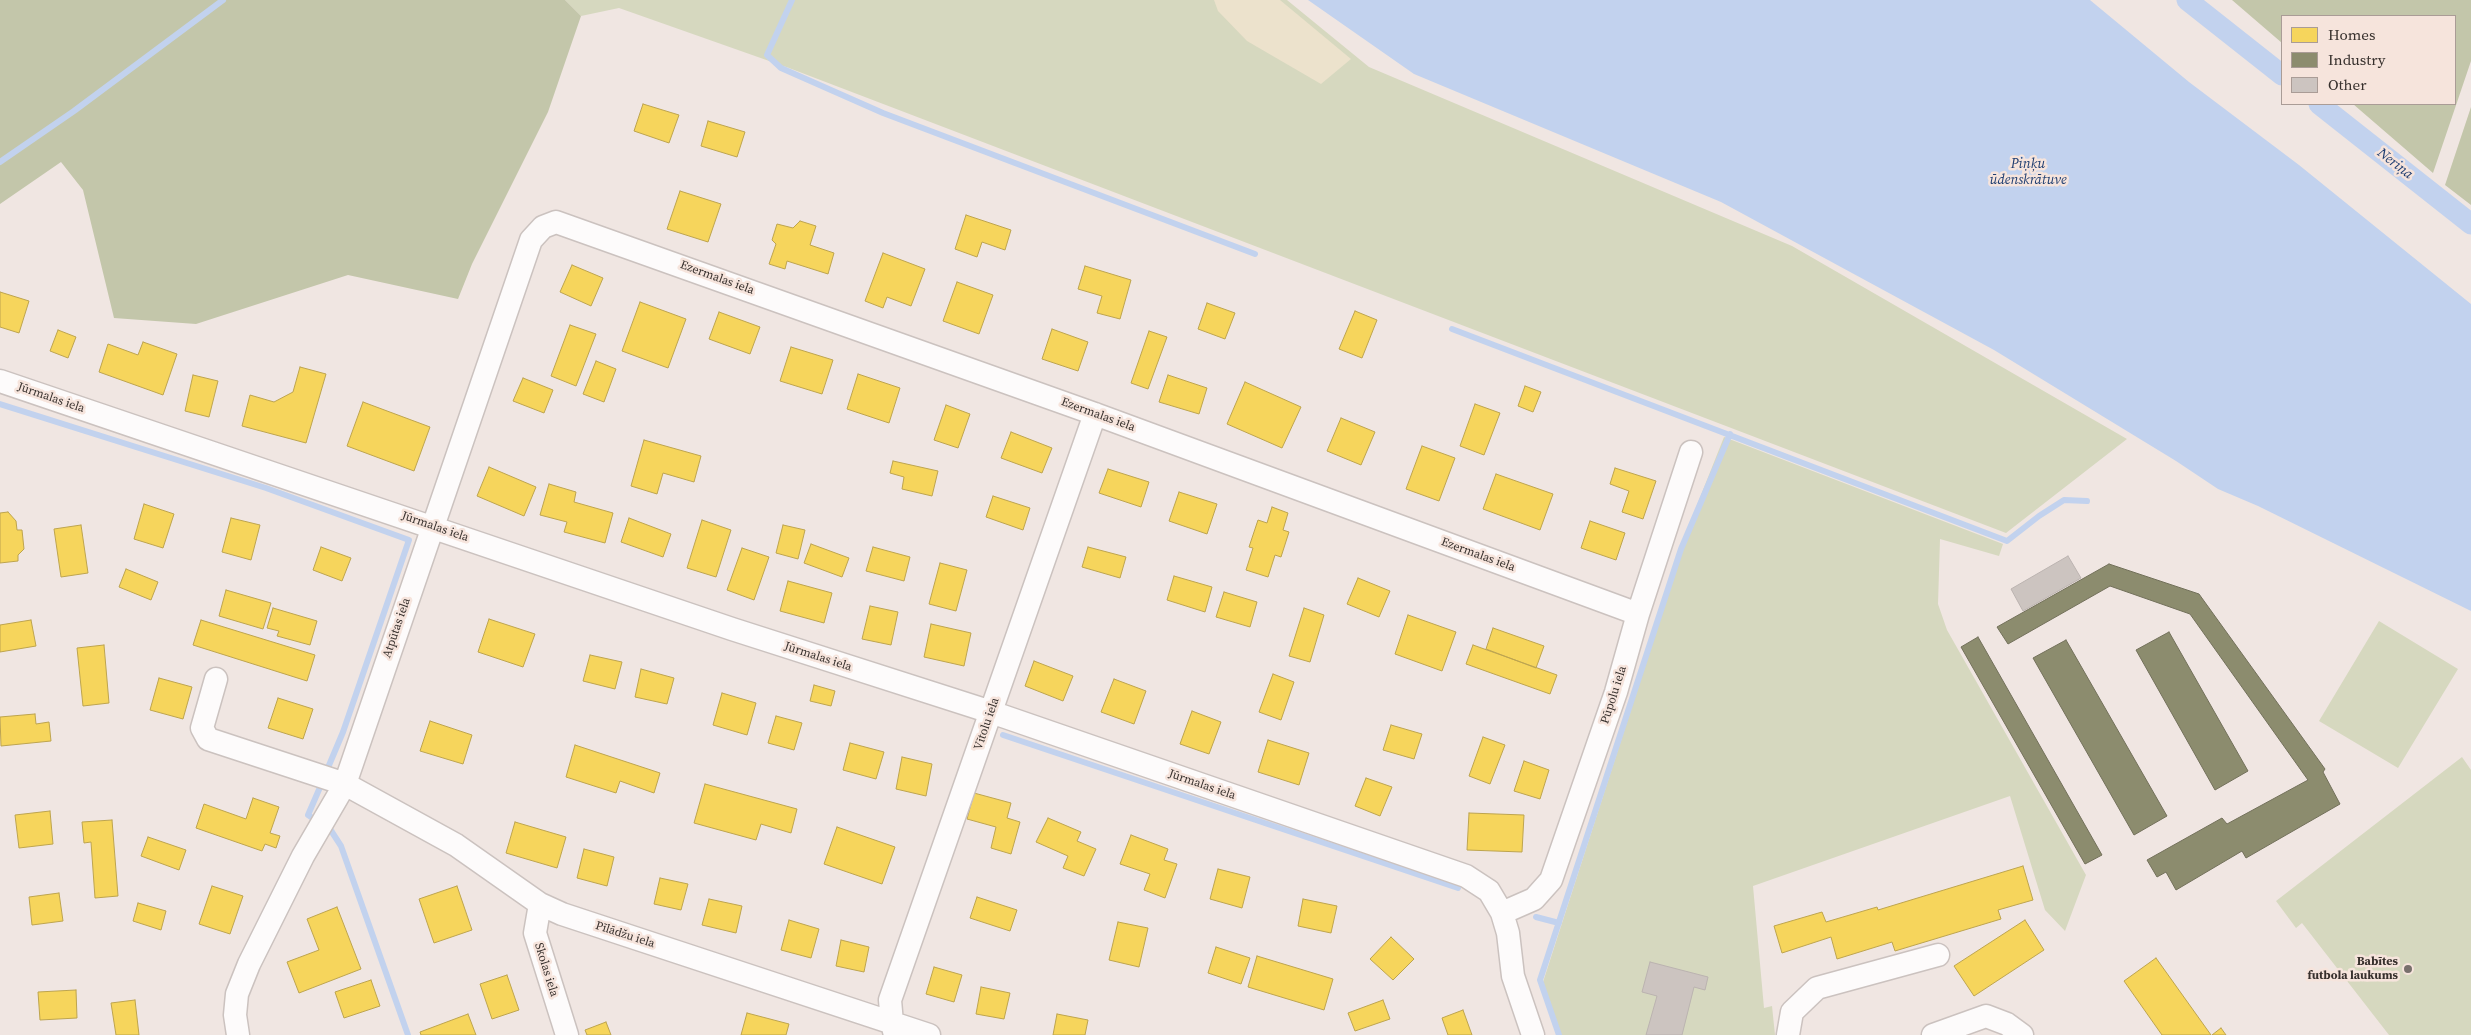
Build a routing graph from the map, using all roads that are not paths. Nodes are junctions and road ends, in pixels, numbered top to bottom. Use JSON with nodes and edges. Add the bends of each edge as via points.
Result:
{"nodes":[{"id":1,"x":556,"y":222,"type":"joint"},
{"id":2,"x":0,"y":381,"type":"edge"},
{"id":3,"x":1095,"y":414,"type":"junction"},
{"id":4,"x":1691,"y":452,"type":"dead end"},
{"id":5,"x":432,"y":526,"type":"junction"},
{"id":6,"x":1638,"y":614,"type":"junction"},
{"id":7,"x":216,"y":679,"type":"dead end"},
{"id":8,"x":991,"y":712,"type":"junction"},
{"id":9,"x":345,"y":784,"type":"junction"},
{"id":10,"x":540,"y":904,"type":"junction"},
{"id":11,"x":1502,"y":913,"type":"junction"},
{"id":12,"x":1938,"y":955,"type":"dead end"},
{"id":13,"x":893,"y":1029,"type":"edge"},
{"id":14,"x":238,"y":1035,"type":"edge"},
{"id":15,"x":567,"y":1035,"type":"edge"},
{"id":16,"x":929,"y":1035,"type":"edge"},
{"id":17,"x":1533,"y":1035,"type":"edge"},
{"id":18,"x":1788,"y":1035,"type":"edge"},
{"id":19,"x":1933,"y":1035,"type":"edge"},
{"id":20,"x":2022,"y":1035,"type":"edge"}],
"edges":[{"from":1,"to":3,"type":"street","name":"Ezermalas iela"},
{"from":1,"to":5,"type":"street","name":"Atpūtas iela","via":[[543,227],[531,240]]},
{"from":2,"to":5,"type":"street","name":"Jūrmalas iela"},
{"from":3,"to":6,"type":"street","name":"Ezermalas iela"},
{"from":3,"to":8,"type":"street","name":"Vītolu iela"},
{"from":4,"to":6,"type":"street","name":"Pūpolu iela"},
{"from":5,"to":8,"type":"street","name":"Jūrmalas iela","via":[[732,629]]},
{"from":5,"to":9,"type":"street","name":"Atpūtas iela"},
{"from":6,"to":11,"type":"street","name":"Pūpolu iela","via":[[1616,692],[1551,880],[1534,900]]},
{"from":7,"to":9,"type":"street","name":"Pīlādžu iela","via":[[202,728],[208,739]]},
{"from":8,"to":11,"type":"street","name":"Jūrmalas iela","via":[[1466,876],[1489,891]]},
{"from":8,"to":13,"type":"street","name":"Vītolu iela","via":[[890,1000]]},
{"from":9,"to":10,"type":"street","name":"Pīlādžu iela","via":[[456,845]]},
{"from":9,"to":14,"type":"street","name":"Atpūtas iela","via":[[303,856],[248,964],[236,994],[234,1015]]},
{"from":10,"to":13,"type":"street","name":"Pīlādžu iela"},
{"from":10,"to":15,"type":"street","name":"Skolas iela","via":[[534,932]]},
{"from":11,"to":17,"type":"street","name":"Jūrmalas iela","via":[[1513,976]]},
{"from":12,"to":18,"type":"street","via":[[1817,988],[1792,1012]]},
{"from":13,"to":16,"type":"street","name":"Pīlādžu iela"},
{"from":19,"to":20,"type":"street","via":[[1986,1016],[2007,1024]]}]}
